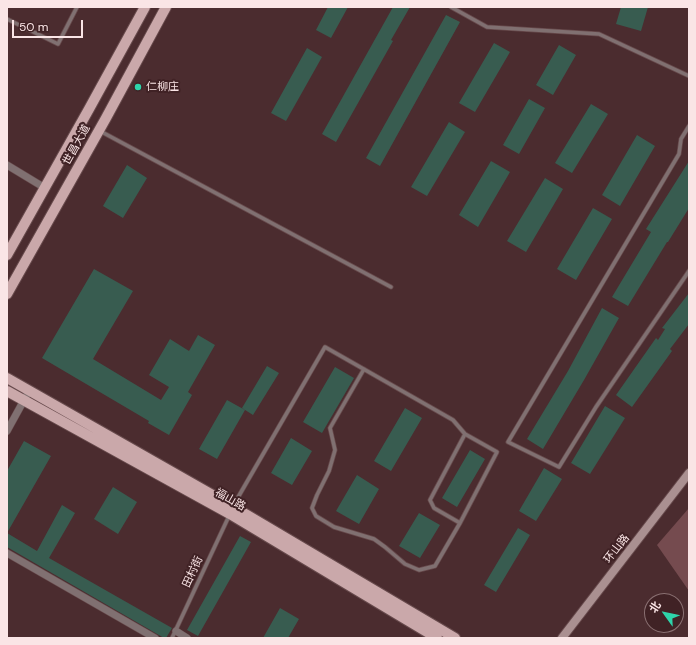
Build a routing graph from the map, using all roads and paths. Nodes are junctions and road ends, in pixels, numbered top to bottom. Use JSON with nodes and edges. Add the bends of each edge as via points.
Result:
{"nodes":[{"id":1,"x":78,"y":7,"type":"edge"},
{"id":2,"x":145,"y":7,"type":"edge"},
{"id":3,"x":166,"y":7,"type":"edge"},
{"id":4,"x":451,"y":7,"type":"edge"},
{"id":5,"x":7,"y":19,"type":"edge"},
{"id":6,"x":689,"y":76,"type":"edge"},
{"id":7,"x":689,"y":126,"type":"edge"},
{"id":8,"x":100,"y":130,"type":"junction"},
{"id":9,"x":7,"y":165,"type":"edge"},
{"id":10,"x":45,"y":188,"type":"junction"},
{"id":11,"x":7,"y":255,"type":"edge"},
{"id":12,"x":689,"y":271,"type":"edge"},
{"id":13,"x":391,"y":287,"type":"dead end"},
{"id":14,"x":7,"y":294,"type":"edge"},
{"id":15,"x":364,"y":369,"type":"junction"},
{"id":16,"x":7,"y":378,"type":"edge"},
{"id":17,"x":7,"y":391,"type":"edge"},
{"id":18,"x":29,"y":391,"type":"junction"},
{"id":19,"x":24,"y":400,"type":"junction"},
{"id":20,"x":7,"y":431,"type":"edge"},
{"id":21,"x":465,"y":434,"type":"junction"},
{"id":22,"x":689,"y":473,"type":"edge"},
{"id":23,"x":232,"y":510,"type":"junction"},
{"id":24,"x":460,"y":523,"type":"junction"},
{"id":25,"x":7,"y":553,"type":"edge"},
{"id":26,"x":176,"y":631,"type":"junction"},
{"id":27,"x":155,"y":638,"type":"edge"},
{"id":28,"x":172,"y":638,"type":"edge"},
{"id":29,"x":187,"y":638,"type":"edge"},
{"id":30,"x":437,"y":638,"type":"edge"},
{"id":31,"x":455,"y":638,"type":"edge"},
{"id":32,"x":562,"y":638,"type":"edge"}],
"edges":[{"from":1,"to":5,"type":"lane","via":[[58,44]]},
{"from":2,"to":10,"type":"main road","name":"世昌大道"},
{"from":3,"to":8,"type":"main road","name":"世昌大道"},
{"from":4,"to":6,"type":"lane","via":[[487,27],[599,34]]},
{"from":7,"to":12,"type":"lane","via":[[681,139],[679,154],[508,442],[559,467],[596,406]]},
{"from":8,"to":13,"type":"lane"},
{"from":8,"to":14,"type":"main road","name":"世昌大道"},
{"from":9,"to":10,"type":"street"},
{"from":10,"to":11,"type":"main road","name":"世昌大道"},
{"from":15,"to":21,"type":"lane","via":[[453,420]]},
{"from":15,"to":23,"type":"lane","name":"田村街","via":[[325,347]]},
{"from":15,"to":24,"type":"lane","via":[[330,428],[335,450],[329,471],[312,508],[316,516],[334,527],[374,539],[405,564],[419,570],[436,566]]},
{"from":16,"to":18,"type":"main road"},
{"from":17,"to":19,"type":"main road","name":"福山路"},
{"from":18,"to":19,"type":"street"},
{"from":18,"to":23,"type":"main road"},
{"from":19,"to":20,"type":"street"},
{"from":19,"to":23,"type":"main road","name":"福山路"},
{"from":21,"to":24,"type":"lane","via":[[430,500],[434,508]]},
{"from":21,"to":24,"type":"lane","via":[[497,452]]},
{"from":22,"to":32,"type":"main road","name":"环山路"},
{"from":23,"to":26,"type":"lane","name":"田村街"},
{"from":23,"to":30,"type":"main road","name":"福山路"},
{"from":23,"to":31,"type":"main road"},
{"from":25,"to":27,"type":"street"},
{"from":26,"to":28,"type":"lane","name":"田村街"},
{"from":26,"to":29,"type":"street"}]}
